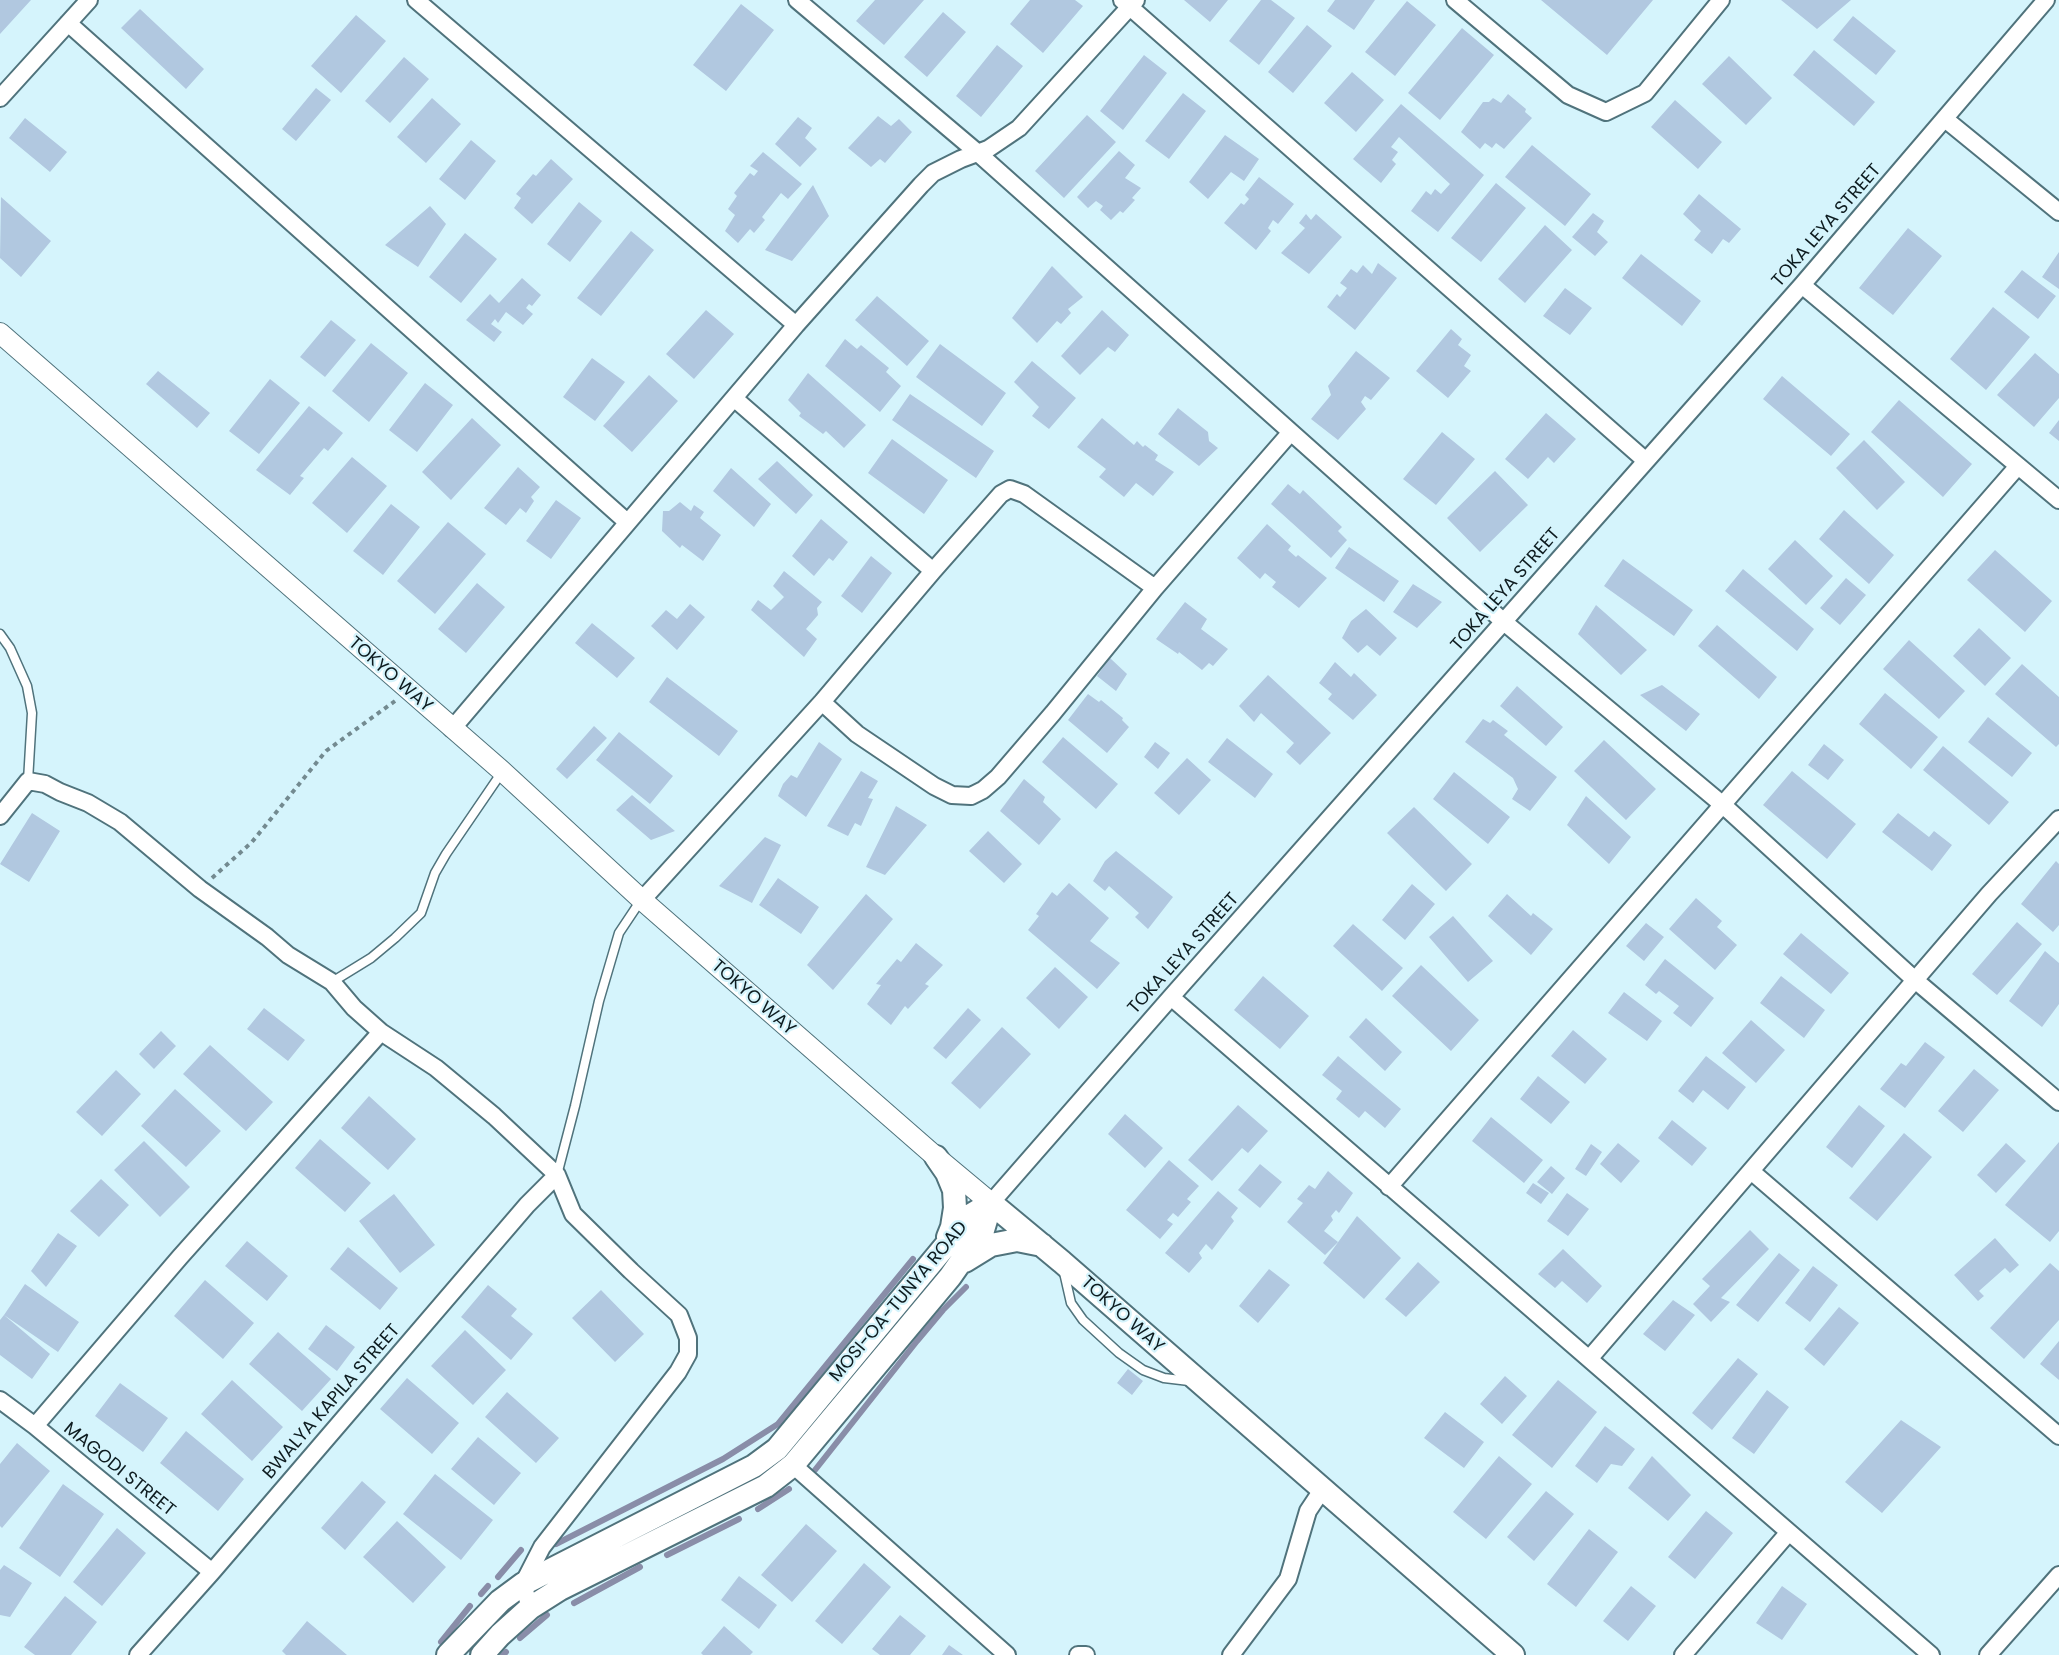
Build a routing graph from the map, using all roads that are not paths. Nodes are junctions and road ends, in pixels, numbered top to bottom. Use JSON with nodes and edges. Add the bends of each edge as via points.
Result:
{"nodes":[{"id":1,"x":89,"y":0,"type":"edge"},
{"id":2,"x":416,"y":0,"type":"edge"},
{"id":3,"x":797,"y":0,"type":"edge"},
{"id":4,"x":1455,"y":0,"type":"edge"},
{"id":5,"x":1721,"y":0,"type":"edge"},
{"id":6,"x":2046,"y":0,"type":"edge"},
{"id":7,"x":1129,"y":2,"type":"edge"},
{"id":8,"x":69,"y":23,"type":"junction"},
{"id":9,"x":0,"y":98,"type":"edge"},
{"id":10,"x":1945,"y":119,"type":"junction"},
{"id":11,"x":978,"y":153,"type":"junction"},
{"id":12,"x":2059,"y":212,"type":"edge"},
{"id":13,"x":1803,"y":285,"type":"junction"},
{"id":14,"x":796,"y":326,"type":"junction"},
{"id":15,"x":0,"y":333,"type":"edge"},
{"id":16,"x":735,"y":399,"type":"junction"},
{"id":17,"x":1291,"y":432,"type":"junction"},
{"id":18,"x":1646,"y":461,"type":"junction"},
{"id":19,"x":2018,"y":466,"type":"junction"},
{"id":20,"x":2059,"y":500,"type":"edge"},
{"id":21,"x":627,"y":522,"type":"junction"},
{"id":22,"x":933,"y":571,"type":"junction"},
{"id":23,"x":1155,"y":588,"type":"junction"},
{"id":24,"x":1504,"y":622,"type":"junction"},
{"id":25,"x":0,"y":634,"type":"edge"},
{"id":26,"x":822,"y":702,"type":"junction"},
{"id":27,"x":452,"y":729,"type":"junction"},
{"id":28,"x":502,"y":771,"type":"junction"},
{"id":29,"x":28,"y":781,"type":"junction"},
{"id":30,"x":1723,"y":805,"type":"junction"},
{"id":31,"x":0,"y":816,"type":"edge"},
{"id":32,"x":2059,"y":819,"type":"edge"},
{"id":33,"x":642,"y":900,"type":"junction"},
{"id":34,"x":1915,"y":980,"type":"junction"},
{"id":35,"x":332,"y":982,"type":"junction"},
{"id":36,"x":1171,"y":997,"type":"junction"},
{"id":37,"x":381,"y":1032,"type":"junction"},
{"id":38,"x":2059,"y":1102,"type":"edge"},
{"id":39,"x":936,"y":1157,"type":"junction"},
{"id":40,"x":1752,"y":1171,"type":"junction"},
{"id":41,"x":557,"y":1175,"type":"junction"},
{"id":42,"x":1389,"y":1187,"type":"junction"},
{"id":43,"x":991,"y":1203,"type":"junction"},
{"id":44,"x":946,"y":1244,"type":"junction"},
{"id":45,"x":1042,"y":1245,"type":"junction"},
{"id":46,"x":1062,"y":1262,"type":"junction"},
{"id":47,"x":950,"y":1277,"type":"junction"},
{"id":48,"x":1589,"y":1359,"type":"junction"},
{"id":49,"x":1198,"y":1382,"type":"junction"},
{"id":50,"x":0,"y":1400,"type":"edge"},
{"id":51,"x":35,"y":1426,"type":"junction"},
{"id":52,"x":2059,"y":1436,"type":"edge"},
{"id":53,"x":793,"y":1466,"type":"junction"},
{"id":54,"x":1322,"y":1490,"type":"junction"},
{"id":55,"x":1789,"y":1532,"type":"junction"},
{"id":56,"x":212,"y":1572,"type":"junction"},
{"id":57,"x":2059,"y":1575,"type":"edge"},
{"id":58,"x":524,"y":1584,"type":"junction"},
{"id":59,"x":530,"y":1608,"type":"junction"},
{"id":60,"x":138,"y":1655,"type":"edge"},
{"id":61,"x":448,"y":1655,"type":"edge"},
{"id":62,"x":482,"y":1655,"type":"edge"},
{"id":63,"x":1007,"y":1655,"type":"edge"},
{"id":64,"x":1078,"y":1655,"type":"edge"},
{"id":65,"x":1086,"y":1655,"type":"edge"},
{"id":66,"x":1231,"y":1655,"type":"edge"},
{"id":67,"x":1513,"y":1655,"type":"edge"},
{"id":68,"x":1683,"y":1655,"type":"edge"},
{"id":69,"x":1932,"y":1655,"type":"edge"},
{"id":70,"x":1988,"y":1655,"type":"edge"}],
"edges":[{"from":1,"to":8,"type":"street"},
{"from":2,"to":14,"type":"street"},
{"from":3,"to":11,"type":"street"},
{"from":4,"to":5,"type":"street","via":[[1568,95],[1606,112],[1645,93]]},
{"from":6,"to":10,"type":"street","name":"TOKA LEYA STREET"},
{"from":7,"to":11,"type":"street","via":[[1019,128]]},
{"from":7,"to":18,"type":"street"},
{"from":8,"to":9,"type":"street"},
{"from":8,"to":21,"type":"street"},
{"from":10,"to":12,"type":"street"},
{"from":10,"to":13,"type":"street","name":"TOKA LEYA STREET"},
{"from":11,"to":14,"type":"street","via":[[933,173]]},
{"from":11,"to":17,"type":"street"},
{"from":13,"to":18,"type":"street","name":"TOKA LEYA STREET"},
{"from":13,"to":19,"type":"street"},
{"from":14,"to":16,"type":"street"},
{"from":15,"to":27,"type":"street","name":"TOKYO WAY"},
{"from":16,"to":21,"type":"street"},
{"from":16,"to":22,"type":"street"},
{"from":17,"to":23,"type":"street"},
{"from":17,"to":24,"type":"street"},
{"from":18,"to":24,"type":"street","name":"TOKA LEYA STREET"},
{"from":19,"to":20,"type":"street"},
{"from":19,"to":30,"type":"street"},
{"from":21,"to":27,"type":"street"},
{"from":22,"to":23,"type":"street","via":[[988,507],[1010,489],[1024,494]]},
{"from":22,"to":26,"type":"street"},
{"from":23,"to":26,"type":"street","via":[[1005,769],[971,796],[952,795],[934,786],[857,734]]},
{"from":24,"to":30,"type":"street"},
{"from":24,"to":36,"type":"street","name":"TOKA LEYA STREET"},
{"from":25,"to":29,"type":"lane","via":[[27,686],[32,713]]},
{"from":26,"to":33,"type":"street"},
{"from":27,"to":28,"type":"street","name":"TOKYO WAY"},
{"from":28,"to":33,"type":"street","name":"TOKYO WAY"},
{"from":28,"to":35,"type":"lane","via":[[435,873],[421,913],[371,958]]},
{"from":29,"to":31,"type":"street"},
{"from":29,"to":35,"type":"street","via":[[45,784],[88,803],[120,822],[200,889],[288,955]]},
{"from":30,"to":34,"type":"street"},
{"from":30,"to":42,"type":"street"},
{"from":32,"to":34,"type":"street"},
{"from":33,"to":39,"type":"street","name":"TOKYO WAY"},
{"from":33,"to":41,"type":"lane","via":[[619,933]]},
{"from":34,"to":38,"type":"street"},
{"from":34,"to":40,"type":"street"},
{"from":35,"to":37,"type":"street"},
{"from":36,"to":42,"type":"street"},
{"from":36,"to":43,"type":"street","name":"TOKA LEYA STREET"},
{"from":37,"to":41,"type":"street","via":[[444,1075]]},
{"from":37,"to":51,"type":"street"},
{"from":39,"to":43,"type":"street","name":"TOKYO WAY"},
{"from":39,"to":44,"type":"main road","via":[[954,1190],[954,1218]]},
{"from":40,"to":48,"type":"street"},
{"from":40,"to":52,"type":"street"},
{"from":41,"to":56,"type":"street","name":"BWALYA KAPILA STREET"},
{"from":41,"to":58,"type":"street","via":[[573,1214],[679,1315],[688,1338],[688,1354],[542,1547]]},
{"from":42,"to":48,"type":"street"},
{"from":43,"to":44,"type":"main road","name":"MOSI-OA-TUNYA ROAD","via":[[971,1215]]},
{"from":43,"to":45,"type":"main road","name":"TOKYO WAY"},
{"from":43,"to":47,"type":"main road","name":"MOSI-OA-TUNYA ROAD","via":[[983,1230]]},
{"from":44,"to":58,"type":"main road","name":"MOSI-OA-TUNYA ROAD","via":[[777,1449],[753,1466]]},
{"from":45,"to":46,"type":"main road","name":"TOKYO WAY"},
{"from":45,"to":47,"type":"main road","via":[[1017,1240],[991,1245],[968,1258]]},
{"from":46,"to":49,"type":"main road","name":"TOKYO WAY"},
{"from":46,"to":49,"type":"lane","via":[[1071,1303],[1083,1320],[1119,1353],[1143,1370]]},
{"from":47,"to":53,"type":"main road","name":"MOSI-OA-TUNYA ROAD"},
{"from":48,"to":55,"type":"street"},
{"from":49,"to":54,"type":"main road","name":"TOKYO WAY"},
{"from":50,"to":51,"type":"street","name":"MAGODI STREET"},
{"from":51,"to":56,"type":"street","name":"MAGODI STREET"},
{"from":53,"to":59,"type":"main road","name":"MOSI-OA-TUNYA ROAD","via":[[766,1486],[560,1589]]},
{"from":53,"to":63,"type":"street"},
{"from":54,"to":66,"type":"street","via":[[1308,1511],[1288,1579]]},
{"from":54,"to":67,"type":"main road","name":"TOKYO WAY"},
{"from":55,"to":68,"type":"street"},
{"from":55,"to":69,"type":"street"},
{"from":56,"to":60,"type":"street","name":"BWALYA KAPILA STREET"},
{"from":57,"to":70,"type":"street"},
{"from":58,"to":59,"type":"street"},
{"from":58,"to":61,"type":"main road","name":"MOSI-OA-TUNYA ROAD","via":[[500,1601]]},
{"from":59,"to":62,"type":"main road","name":"MOSI-OA-TUNYA ROAD"},
{"from":64,"to":65,"type":"street"}]}
